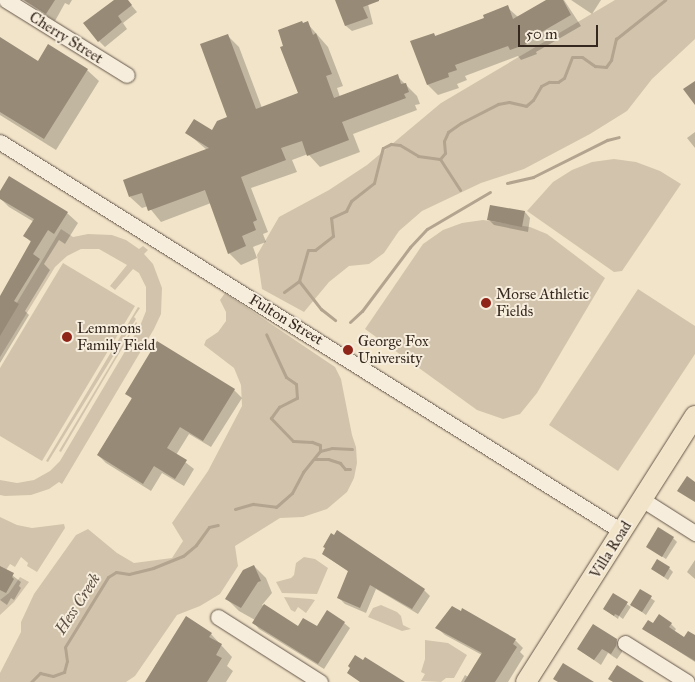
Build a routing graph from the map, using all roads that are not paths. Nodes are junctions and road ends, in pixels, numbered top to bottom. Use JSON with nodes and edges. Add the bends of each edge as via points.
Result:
{"nodes":[{"id":1,"x":6,"y":0,"type":"edge"},
{"id":2,"x":127,"y":75,"type":"dead end"},
{"id":3,"x":0,"y":142,"type":"edge"},
{"id":4,"x":695,"y":416,"type":"edge"},
{"id":5,"x":643,"y":500,"type":"junction"},
{"id":6,"x":623,"y":532,"type":"junction"},
{"id":7,"x":695,"y":533,"type":"edge"},
{"id":8,"x":218,"y":617,"type":"dead end"},
{"id":9,"x":625,"y":643,"type":"dead end"},
{"id":10,"x":320,"y":682,"type":"edge"},
{"id":11,"x":526,"y":682,"type":"edge"},
{"id":12,"x":687,"y":682,"type":"edge"}],
"edges":[{"from":1,"to":2,"type":"street","name":"Cherry Street"},
{"from":3,"to":6,"type":"street","name":"Fulton Street"},
{"from":4,"to":5,"type":"main road","name":"Villa Road"},
{"from":5,"to":6,"type":"main road","name":"Villa Road"},
{"from":5,"to":7,"type":"street"},
{"from":6,"to":11,"type":"main road","name":"Villa Road"},
{"from":8,"to":10,"type":"street"},
{"from":9,"to":12,"type":"street"}]}
